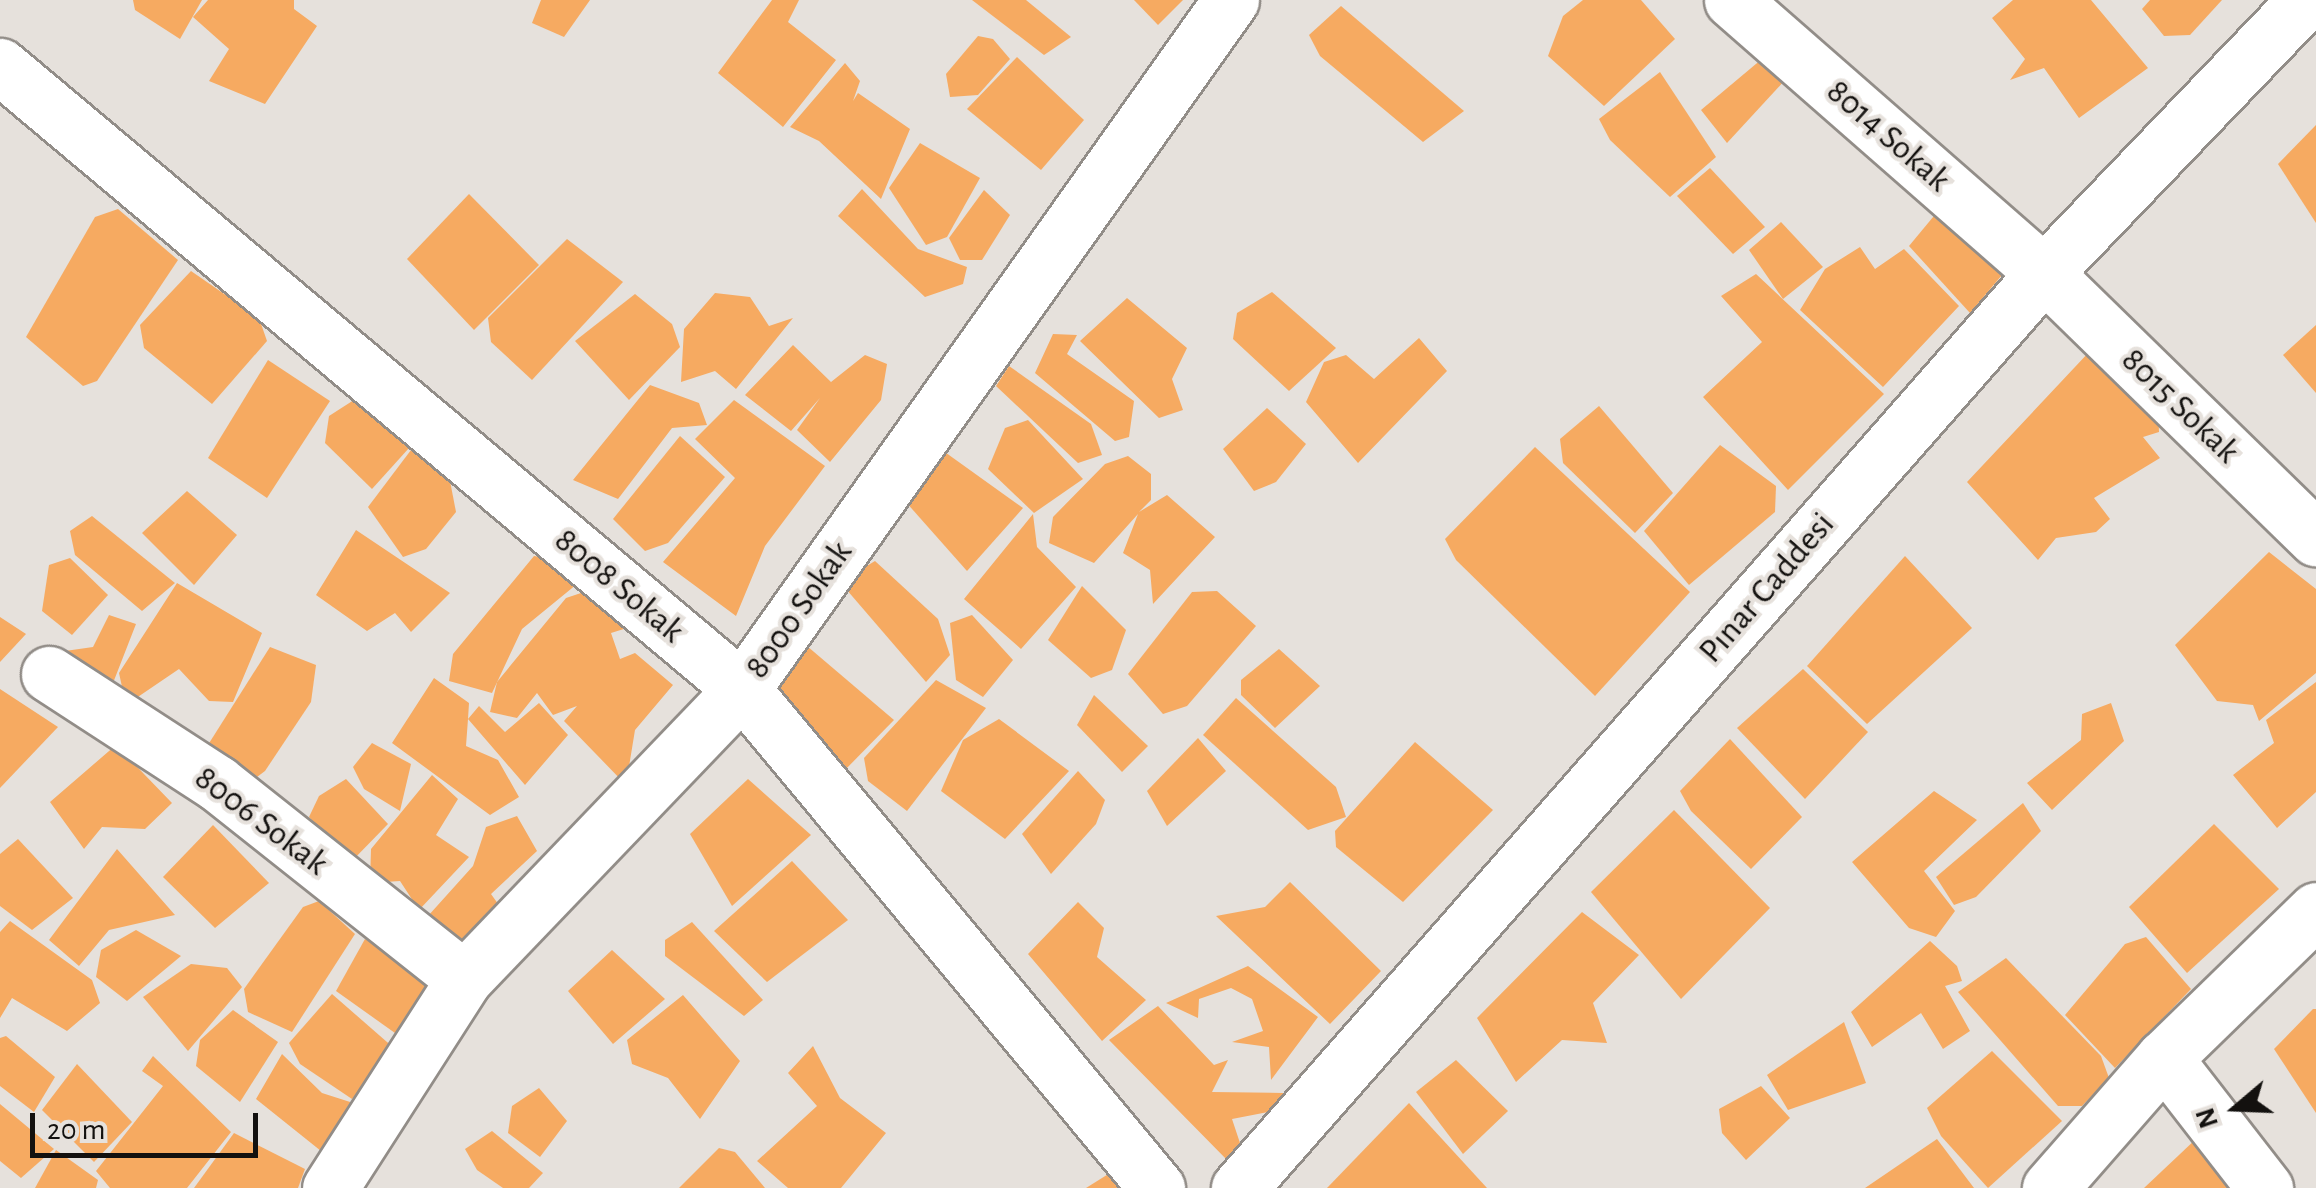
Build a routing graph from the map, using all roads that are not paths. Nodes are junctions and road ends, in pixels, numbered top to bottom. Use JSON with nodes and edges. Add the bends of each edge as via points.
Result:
{"nodes":[{"id":1,"x":1231,"y":0,"type":"edge"},
{"id":2,"x":1732,"y":0,"type":"edge"},
{"id":3,"x":2306,"y":0,"type":"edge"},
{"id":4,"x":0,"y":66,"type":"edge"},
{"id":5,"x":2044,"y":273,"type":"junction"},
{"id":6,"x":2316,"y":538,"type":"edge"},
{"id":7,"x":49,"y":674,"type":"dead end"},
{"id":8,"x":742,"y":689,"type":"junction"},
{"id":9,"x":2316,"y":910,"type":"edge"},
{"id":10,"x":464,"y":979,"type":"junction"},
{"id":11,"x":2164,"y":1058,"type":"junction"},
{"id":12,"x":330,"y":1188,"type":"edge"},
{"id":13,"x":1157,"y":1188,"type":"edge"},
{"id":14,"x":1239,"y":1188,"type":"edge"},
{"id":15,"x":2050,"y":1188,"type":"edge"},
{"id":16,"x":2266,"y":1188,"type":"edge"}],
"edges":[{"from":1,"to":8,"type":"street","name":"8000 Sokak"},
{"from":2,"to":5,"type":"street","name":"8014 Sokak"},
{"from":3,"to":5,"type":"street","name":"Pınar Caddesi"},
{"from":4,"to":8,"type":"street","name":"8008 Sokak"},
{"from":5,"to":6,"type":"street","name":"8015 Sokak"},
{"from":5,"to":14,"type":"street","name":"Pınar Caddesi"},
{"from":7,"to":10,"type":"street","name":"8006 Sokak","via":[[217,783]]},
{"from":8,"to":10,"type":"street","name":"8000 Sokak"},
{"from":8,"to":13,"type":"street","name":"8008 Sokak"},
{"from":9,"to":11,"type":"street"},
{"from":10,"to":12,"type":"street","name":"8000 Sokak"},
{"from":11,"to":15,"type":"street"},
{"from":11,"to":16,"type":"street"}]}
